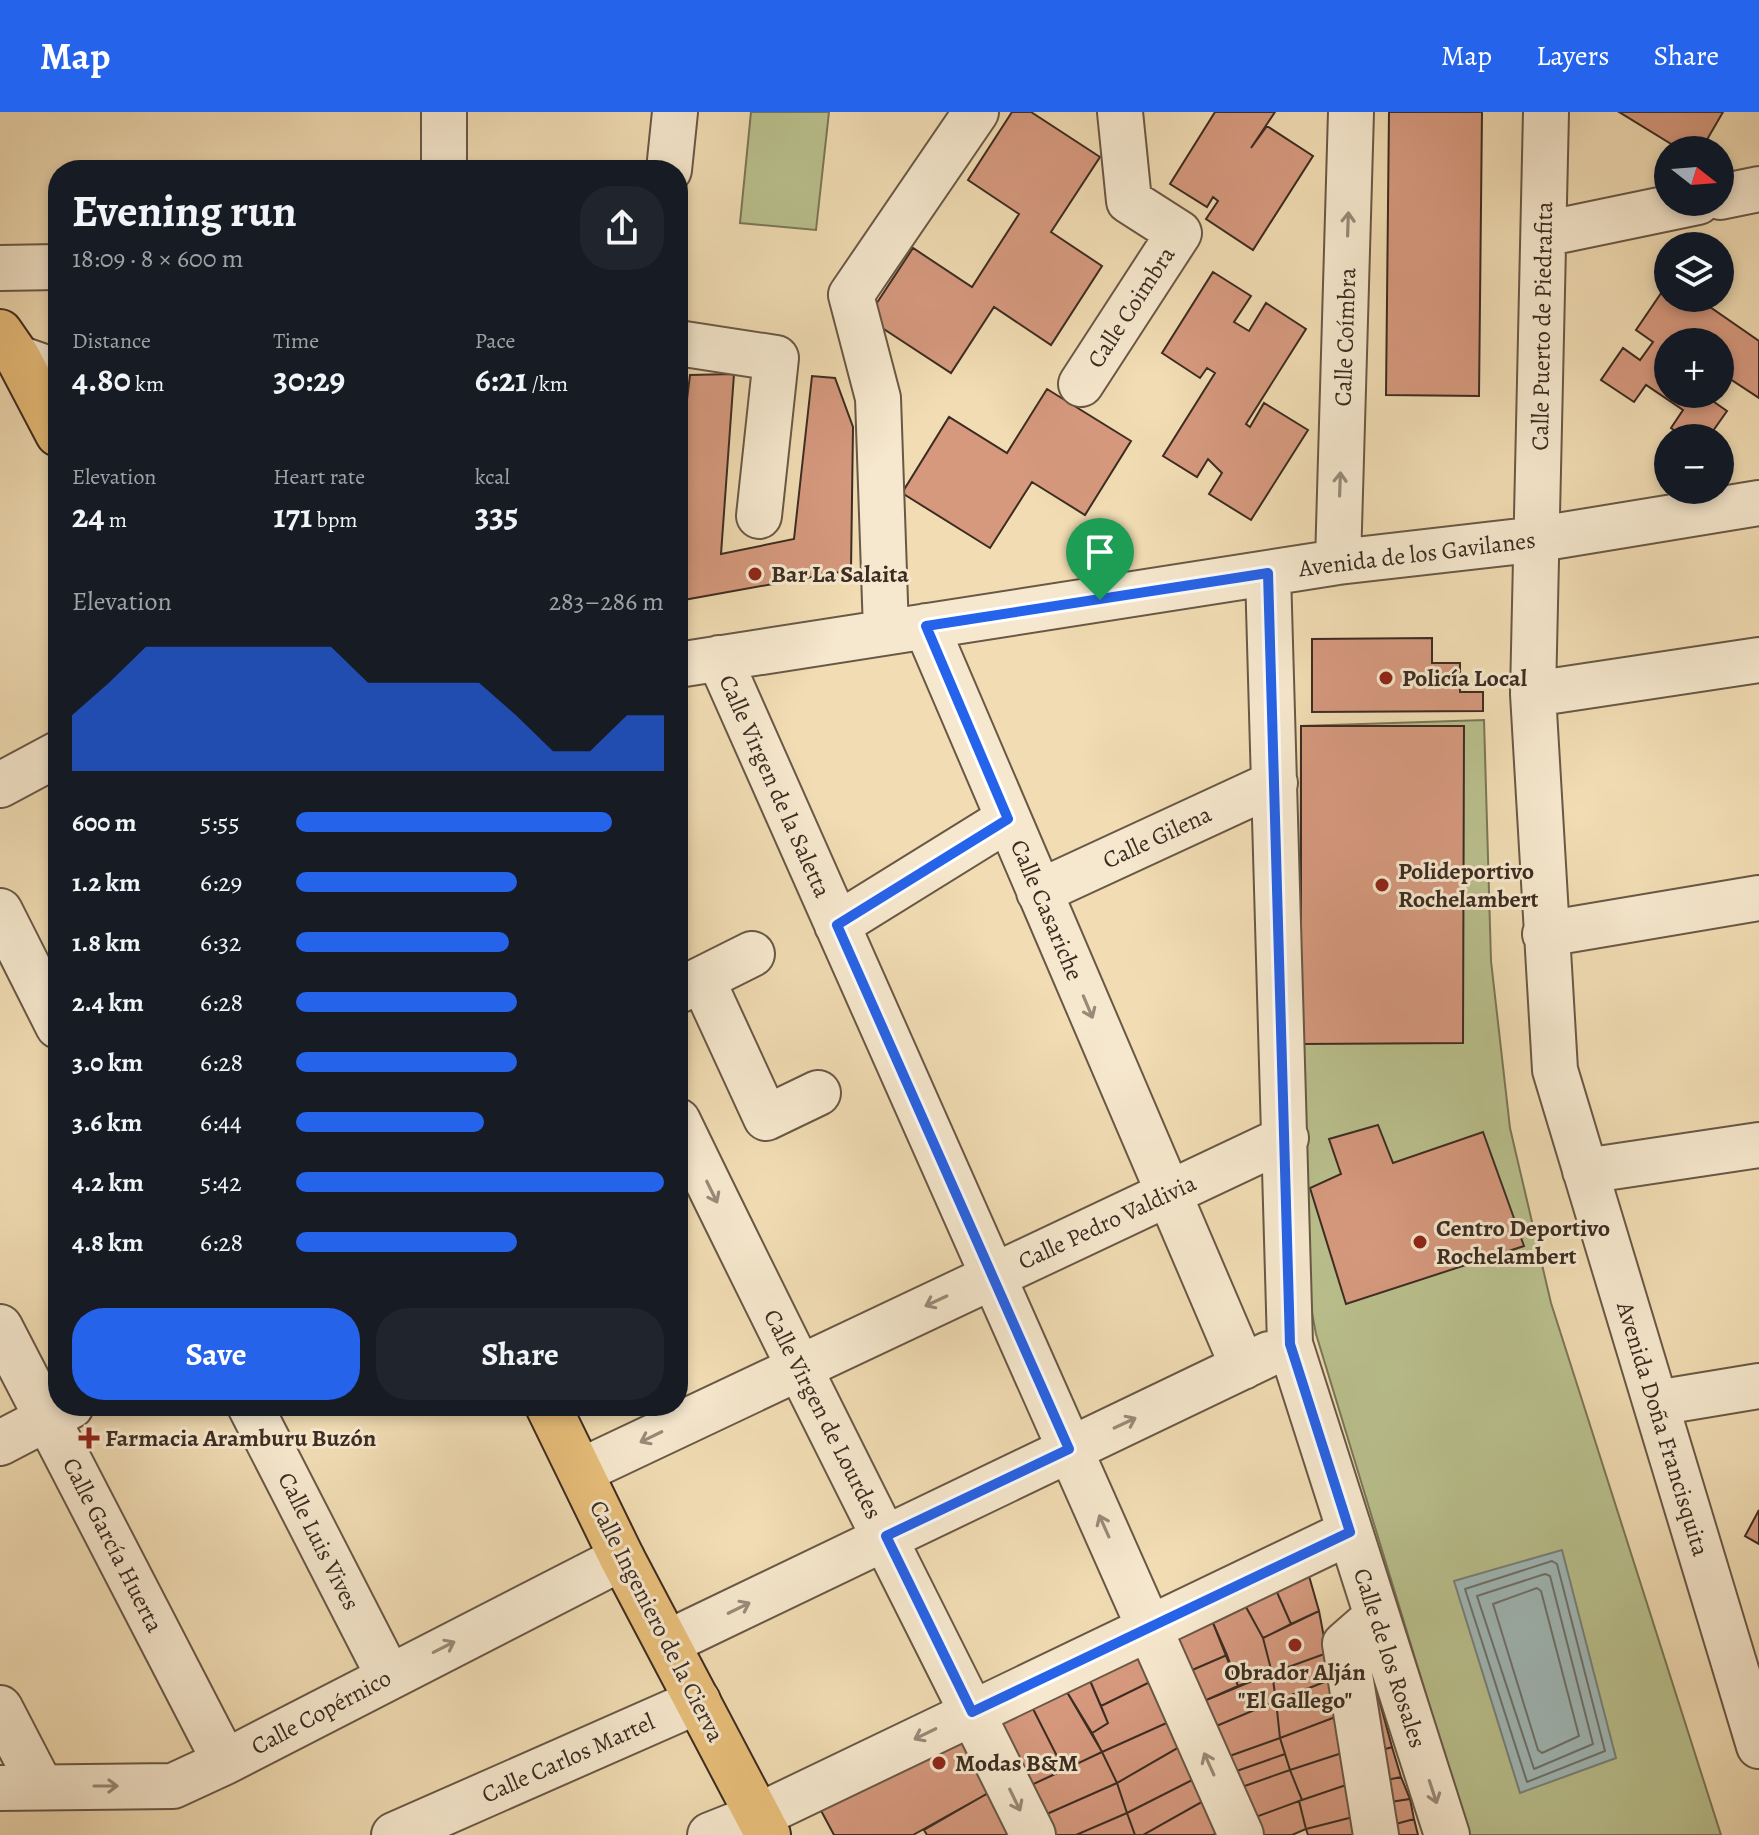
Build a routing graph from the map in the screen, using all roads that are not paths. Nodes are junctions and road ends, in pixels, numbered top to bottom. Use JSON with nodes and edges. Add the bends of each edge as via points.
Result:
{"nodes":[{"id":1,"x":444,"y":112,"type":"edge"},
{"id":2,"x":675,"y":112,"type":"edge"},
{"id":3,"x":976,"y":112,"type":"edge"},
{"id":4,"x":1120,"y":112,"type":"edge"},
{"id":5,"x":1351,"y":112,"type":"edge"},
{"id":6,"x":1546,"y":112,"type":"edge"},
{"id":7,"x":444,"y":160,"type":"edge"},
{"id":8,"x":670,"y":160,"type":"edge"},
{"id":9,"x":1759,"y":189,"type":"edge"},
{"id":10,"x":1734,"y":194,"type":"edge"},
{"id":11,"x":1654,"y":211,"type":"edge"},
{"id":12,"x":1544,"y":234,"type":"junction"},
{"id":13,"x":48,"y":267,"type":"edge"},
{"id":14,"x":0,"y":268,"type":"edge"},
{"id":15,"x":688,"y":345,"type":"edge"},
{"id":16,"x":25,"y":354,"type":"edge"},
{"id":17,"x":1081,"y":384,"type":"dead end"},
{"id":18,"x":48,"y":410,"type":"edge"},
{"id":19,"x":1759,"y":503,"type":"edge"},
{"id":20,"x":759,"y":516,"type":"dead end"},
{"id":21,"x":1539,"y":539,"type":"junction"},
{"id":22,"x":1338,"y":562,"type":"junction"},
{"id":23,"x":1268,"y":573,"type":"junction"},
{"id":24,"x":906,"y":629,"type":"junction"},
{"id":25,"x":1759,"y":660,"type":"edge"},
{"id":26,"x":698,"y":662,"type":"edge"},
{"id":27,"x":1533,"y":694,"type":"junction"},
{"id":28,"x":48,"y":759,"type":"edge"},
{"id":29,"x":1275,"y":783,"type":"junction"},
{"id":30,"x":0,"y":785,"type":"edge"},
{"id":31,"x":1008,"y":819,"type":"junction"},
{"id":32,"x":1039,"y":892,"type":"junction"},
{"id":33,"x":1759,"y":898,"type":"edge"},
{"id":34,"x":0,"y":911,"type":"edge"},
{"id":35,"x":837,"y":925,"type":"junction"},
{"id":36,"x":1545,"y":934,"type":"junction"},
{"id":37,"x":752,"y":954,"type":"dead end"},
{"id":38,"x":690,"y":985,"type":"edge"},
{"id":39,"x":48,"y":1006,"type":"edge"},
{"id":40,"x":818,"y":1093,"type":"dead end"},
{"id":41,"x":1286,"y":1138,"type":"junction"},
{"id":42,"x":688,"y":1142,"type":"edge"},
{"id":43,"x":1759,"y":1145,"type":"edge"},
{"id":44,"x":1585,"y":1171,"type":"junction"},
{"id":45,"x":1167,"y":1194,"type":"junction"},
{"id":46,"x":992,"y":1274,"type":"junction"},
{"id":47,"x":0,"y":1327,"type":"edge"},
{"id":48,"x":1290,"y":1344,"type":"junction"},
{"id":49,"x":797,"y":1367,"type":"junction"},
{"id":50,"x":1243,"y":1367,"type":"junction"},
{"id":51,"x":1759,"y":1386,"type":"edge"},
{"id":52,"x":48,"y":1396,"type":"edge"},
{"id":53,"x":1656,"y":1403,"type":"junction"},
{"id":54,"x":51,"y":1416,"type":"edge"},
{"id":55,"x":61,"y":1416,"type":"edge"},
{"id":56,"x":255,"y":1416,"type":"edge"},
{"id":57,"x":553,"y":1416,"type":"edge"},
{"id":58,"x":0,"y":1443,"type":"edge"},
{"id":59,"x":1069,"y":1449,"type":"junction"},
{"id":60,"x":581,"y":1471,"type":"junction"},
{"id":61,"x":1350,"y":1532,"type":"junction"},
{"id":62,"x":886,"y":1536,"type":"junction"},
{"id":63,"x":622,"y":1558,"type":"junction"},
{"id":64,"x":1377,"y":1616,"type":"junction"},
{"id":65,"x":1149,"y":1628,"type":"junction"},
{"id":66,"x":669,"y":1642,"type":"junction"},
{"id":67,"x":388,"y":1675,"type":"junction"},
{"id":68,"x":698,"y":1701,"type":"junction"},
{"id":69,"x":0,"y":1708,"type":"edge"},
{"id":70,"x":972,"y":1712,"type":"junction"},
{"id":71,"x":1759,"y":1746,"type":"edge"},
{"id":72,"x":225,"y":1762,"type":"junction"},
{"id":73,"x":21,"y":1787,"type":"edge"},
{"id":74,"x":763,"y":1825,"type":"edge"},
{"id":75,"x":394,"y":1835,"type":"edge"},
{"id":76,"x":710,"y":1835,"type":"edge"},
{"id":77,"x":1033,"y":1835,"type":"edge"},
{"id":78,"x":1241,"y":1835,"type":"edge"},
{"id":79,"x":1376,"y":1835,"type":"edge"},
{"id":80,"x":1447,"y":1835,"type":"edge"}],
"edges":[{"from":1,"to":7,"type":"street"},
{"from":2,"to":8,"type":"street"},
{"from":3,"to":24,"type":"street","via":[[851,295],[878,398]]},
{"from":4,"to":17,"type":"street","name":"Calle Coimbra","via":[[1129,201],[1179,233]]},
{"from":22,"to":5,"type":"street","name":"Calle Coímbra","one_way":true},
{"from":6,"to":12,"type":"street","name":"Calle Puerto de Piedrafita"},
{"from":9,"to":10,"type":"street"},
{"from":11,"to":12,"type":"street"},
{"from":12,"to":21,"type":"street","name":"Calle Puerto de Piedrafita"},
{"from":13,"to":14,"type":"street"},
{"from":15,"to":20,"type":"street","via":[[776,358]]},
{"from":16,"to":18,"type":"main road"},
{"from":19,"to":21,"type":"street","name":"Avenida de los Gavilanes"},
{"from":21,"to":22,"type":"street","name":"Avenida de los Gavilanes"},
{"from":21,"to":27,"type":"street","name":"Avenida Doña Francisquita"},
{"from":22,"to":23,"type":"street","name":"Avenida de los Gavilanes"},
{"from":23,"to":24,"type":"street","name":"Avenida de los Gavilanes"},
{"from":23,"to":29,"type":"street","name":"Calle de los Rosales"},
{"from":24,"to":26,"type":"street","name":"Avenida de los Gavilanes"},
{"from":24,"to":31,"type":"street","name":"Calle Casariche"},
{"from":25,"to":27,"type":"street"},
{"from":26,"to":35,"type":"street","name":"Calle Virgen de la Saletta"},
{"from":27,"to":36,"type":"street","name":"Avenida Doña Francisquita"},
{"from":28,"to":30,"type":"street"},
{"from":29,"to":32,"type":"street","name":"Calle Gilena"},
{"from":29,"to":41,"type":"street","name":"Calle de los Rosales"},
{"from":31,"to":32,"type":"street","name":"Calle Casariche"},
{"from":31,"to":35,"type":"street"},
{"from":32,"to":45,"type":"street","name":"Calle Casariche","one_way":true},
{"from":33,"to":36,"type":"street"},
{"from":34,"to":39,"type":"street"},
{"from":35,"to":46,"type":"street","name":"Calle Virgen de la Saletta"},
{"from":36,"to":44,"type":"street","name":"Avenida Doña Francisquita","via":[[1555,1070]]},
{"from":37,"to":38,"type":"street"},
{"from":38,"to":40,"type":"street","via":[[766,1118]]},
{"from":41,"to":45,"type":"street","name":"Calle Pedro Valdivia"},
{"from":41,"to":48,"type":"street","name":"Calle de los Rosales"},
{"from":42,"to":49,"type":"street","name":"Calle Virgen de Lourdes","one_way":true},
{"from":43,"to":44,"type":"street"},
{"from":44,"to":53,"type":"street","name":"Avenida Doña Francisquita"},
{"from":45,"to":46,"type":"street","name":"Calle Pedro Valdivia"},
{"from":45,"to":50,"type":"street","name":"Calle Casariche"},
{"from":46,"to":49,"type":"street","name":"Calle Pedro Valdivia","one_way":true},
{"from":46,"to":59,"type":"street","name":"Calle Virgen de la Saletta"},
{"from":47,"to":52,"type":"street","name":"Calle García Huerta"},
{"from":48,"to":50,"type":"street"},
{"from":48,"to":61,"type":"street","name":"Calle de los Rosales"},
{"from":49,"to":60,"type":"street","name":"Calle Pedro Valdivia","one_way":true},
{"from":49,"to":62,"type":"street","name":"Calle Virgen de Lourdes"},
{"from":59,"to":50,"type":"street","one_way":true},
{"from":51,"to":53,"type":"street"},
{"from":53,"to":71,"type":"street","name":"Avenida Doña Francisquita"},
{"from":54,"to":58,"type":"street"},
{"from":55,"to":72,"type":"street","name":"Calle García Huerta"},
{"from":56,"to":67,"type":"street","name":"Calle Luis Vives"},
{"from":57,"to":60,"type":"main road","name":"Calle Ingeniero de la Cierva"},
{"from":59,"to":62,"type":"street"},
{"from":65,"to":59,"type":"street","name":"Calle Virgen de la Saletta","one_way":true},
{"from":60,"to":63,"type":"main road","name":"Calle Ingeniero de la Cierva"},
{"from":61,"to":64,"type":"street","name":"Calle de los Rosales"},
{"from":61,"to":65,"type":"street"},
{"from":66,"to":62,"type":"street","one_way":true},
{"from":62,"to":70,"type":"street","name":"Calle Virgen de Lourdes"},
{"from":63,"to":66,"type":"main road","name":"Calle Ingeniero de la Cierva"},
{"from":67,"to":63,"type":"street","name":"Calle Copérnico","one_way":true},
{"from":64,"to":79,"type":"street","via":[[1345,1644]]},
{"from":64,"to":80,"type":"street","name":"Calle de los Rosales","one_way":true},
{"from":65,"to":70,"type":"street"},
{"from":78,"to":65,"type":"street","name":"Calle Virgen de la Saletta","one_way":true},
{"from":66,"to":68,"type":"main road","name":"Calle Ingeniero de la Cierva"},
{"from":67,"to":72,"type":"street","name":"Calle Copérnico"},
{"from":68,"to":74,"type":"main road","name":"Calle Ingeniero de la Cierva"},
{"from":68,"to":75,"type":"street","name":"Calle Carlos Martel"},
{"from":69,"to":73,"type":"street"},
{"from":70,"to":74,"type":"street","one_way":true},
{"from":70,"to":77,"type":"street","name":"Calle Virgen de Lourdes","one_way":true},
{"from":73,"to":72,"type":"street","name":"Calle Copérnico","one_way":true,"via":[[173,1786]]},
{"from":74,"to":76,"type":"street"}]}
